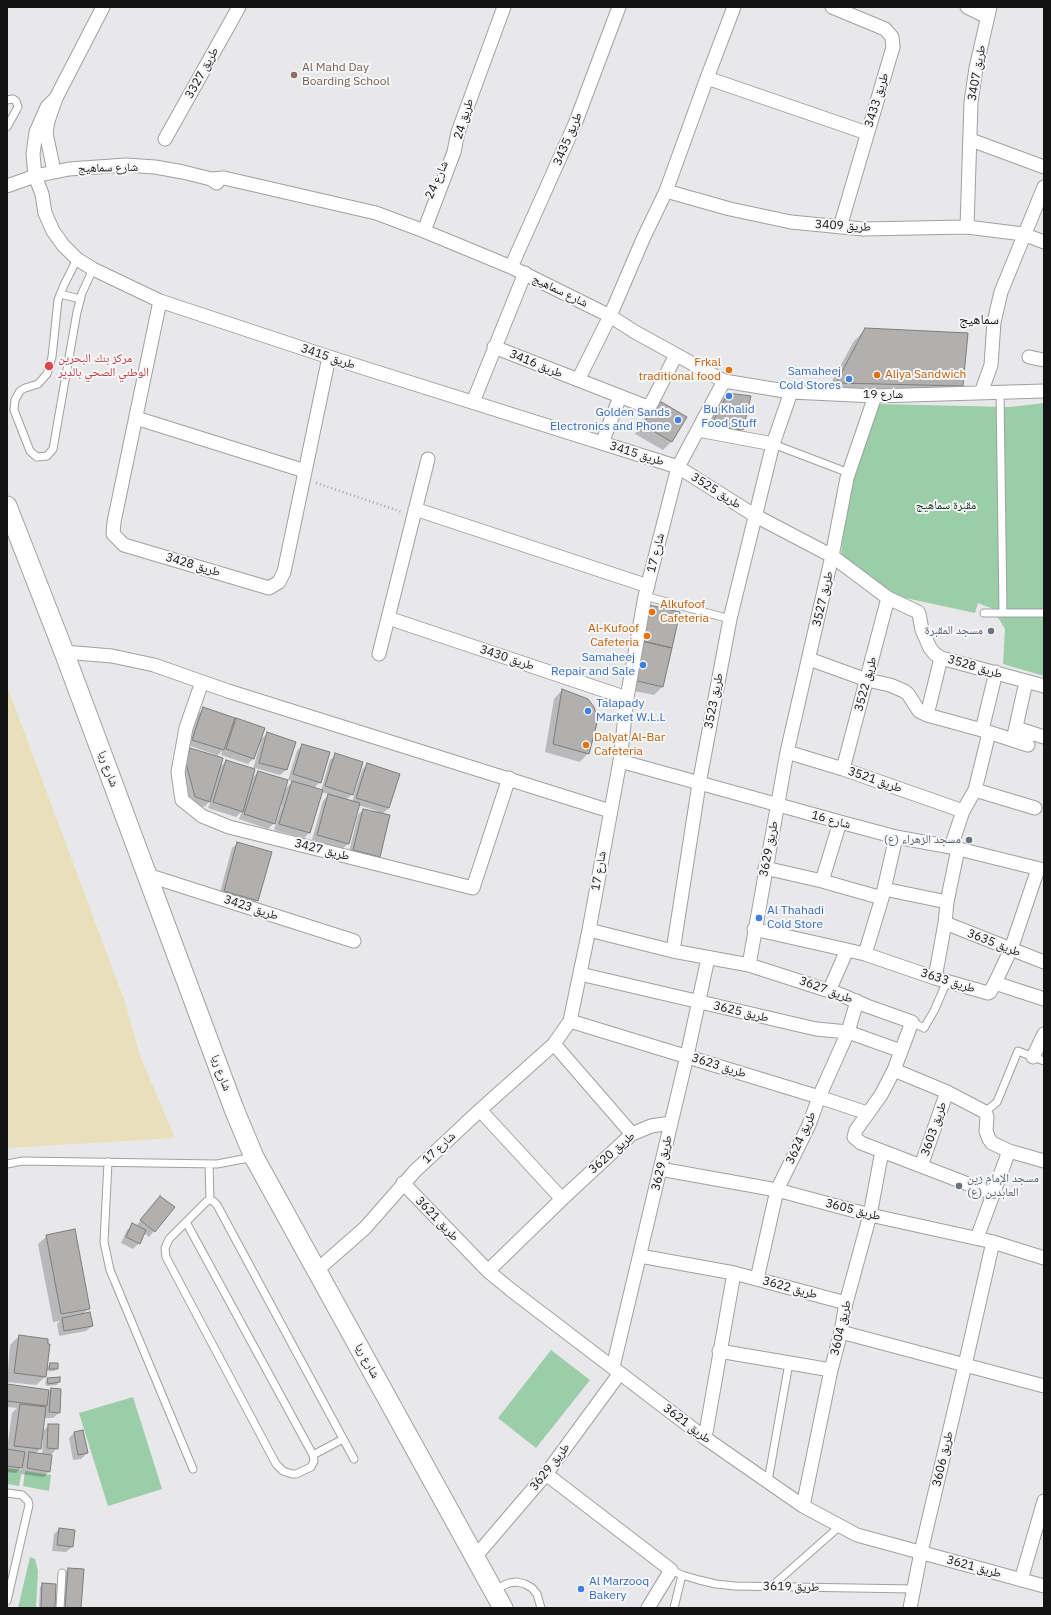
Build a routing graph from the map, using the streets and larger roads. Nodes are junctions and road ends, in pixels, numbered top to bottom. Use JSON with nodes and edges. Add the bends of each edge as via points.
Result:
{"nodes":[{"id":1,"x":103,"y":7,"type":"edge"},
{"id":2,"x":239,"y":7,"type":"edge"},
{"id":3,"x":504,"y":7,"type":"edge"},
{"id":4,"x":619,"y":7,"type":"edge"},
{"id":5,"x":734,"y":7,"type":"edge"},
{"id":6,"x":832,"y":7,"type":"edge"},
{"id":7,"x":967,"y":7,"type":"edge"},
{"id":8,"x":989,"y":12,"type":"edge"},
{"id":9,"x":706,"y":78,"type":"junction"},
{"id":10,"x":56,"y":98,"type":"junction"},
{"id":11,"x":458,"y":132,"type":"joint"},
{"id":12,"x":867,"y":133,"type":"junction"},
{"id":13,"x":165,"y":139,"type":"dead end"},
{"id":14,"x":971,"y":140,"type":"junction"},
{"id":15,"x":1044,"y":166,"type":"edge"},
{"id":16,"x":54,"y":171,"type":"junction"},
{"id":17,"x":35,"y":176,"type":"junction"},
{"id":18,"x":7,"y":186,"type":"edge"},
{"id":19,"x":1044,"y":187,"type":"edge"},
{"id":20,"x":666,"y":191,"type":"junction"},
{"id":21,"x":967,"y":227,"type":"junction"},
{"id":22,"x":840,"y":228,"type":"junction"},
{"id":23,"x":419,"y":229,"type":"junction"},
{"id":24,"x":1023,"y":234,"type":"junction"},
{"id":25,"x":1044,"y":242,"type":"edge"},
{"id":26,"x":511,"y":267,"type":"junction"},
{"id":27,"x":525,"y":273,"type":"junction"},
{"id":28,"x":160,"y":301,"type":"junction"},
{"id":29,"x":610,"y":316,"type":"junction"},
{"id":30,"x":494,"y":347,"type":"junction"},
{"id":31,"x":676,"y":355,"type":"junction"},
{"id":32,"x":329,"y":357,"type":"junction"},
{"id":33,"x":1029,"y":357,"type":"dead end"},
{"id":34,"x":1044,"y":360,"type":"edge"},
{"id":35,"x":578,"y":380,"type":"junction"},
{"id":36,"x":724,"y":381,"type":"junction"},
{"id":37,"x":1044,"y":391,"type":"edge"},
{"id":38,"x":791,"y":392,"type":"junction"},
{"id":39,"x":981,"y":393,"type":"junction"},
{"id":40,"x":875,"y":396,"type":"junction"},
{"id":41,"x":620,"y":397,"type":"junction"},
{"id":42,"x":473,"y":402,"type":"junction"},
{"id":43,"x":136,"y":418,"type":"junction"},
{"id":44,"x":698,"y":430,"type":"junction"},
{"id":45,"x":602,"y":443,"type":"junction"},
{"id":46,"x":773,"y":444,"type":"junction"},
{"id":47,"x":428,"y":459,"type":"dead end"},
{"id":48,"x":678,"y":467,"type":"junction"},
{"id":49,"x":304,"y":475,"type":"junction"},
{"id":50,"x":7,"y":506,"type":"edge"},
{"id":51,"x":415,"y":512,"type":"junction"},
{"id":52,"x":754,"y":515,"type":"junction"},
{"id":53,"x":832,"y":556,"type":"junction"},
{"id":54,"x":647,"y":591,"type":"junction"},
{"id":55,"x":888,"y":598,"type":"junction"},
{"id":56,"x":388,"y":618,"type":"junction"},
{"id":57,"x":64,"y":652,"type":"junction"},
{"id":58,"x":379,"y":654,"type":"dead end"},
{"id":59,"x":941,"y":658,"type":"junction"},
{"id":60,"x":809,"y":659,"type":"junction"},
{"id":61,"x":996,"y":672,"type":"junction"},
{"id":62,"x":867,"y":680,"type":"junction"},
{"id":63,"x":202,"y":682,"type":"junction"},
{"id":64,"x":1026,"y":682,"type":"junction"},
{"id":65,"x":1044,"y":686,"type":"edge"},
{"id":66,"x":627,"y":698,"type":"junction"},
{"id":67,"x":927,"y":715,"type":"junction"},
{"id":68,"x":986,"y":732,"type":"junction"},
{"id":69,"x":1015,"y":734,"type":"junction"},
{"id":70,"x":1044,"y":737,"type":"edge"},
{"id":71,"x":1028,"y":745,"type":"dead end"},
{"id":72,"x":787,"y":752,"type":"junction"},
{"id":73,"x":620,"y":761,"type":"junction"},
{"id":74,"x":843,"y":769,"type":"junction"},
{"id":75,"x":509,"y":778,"type":"junction"},
{"id":76,"x":699,"y":784,"type":"junction"},
{"id":77,"x":975,"y":790,"type":"junction"},
{"id":78,"x":778,"y":805,"type":"junction"},
{"id":79,"x":1040,"y":810,"type":"edge"},
{"id":80,"x":610,"y":811,"type":"junction"},
{"id":81,"x":963,"y":811,"type":"junction"},
{"id":82,"x":840,"y":822,"type":"junction"},
{"id":83,"x":896,"y":837,"type":"junction"},
{"id":84,"x":955,"y":848,"type":"junction"},
{"id":85,"x":765,"y":868,"type":"junction"},
{"id":86,"x":1041,"y":869,"type":"edge"},
{"id":87,"x":147,"y":875,"type":"junction"},
{"id":88,"x":822,"y":881,"type":"junction"},
{"id":89,"x":883,"y":893,"type":"junction"},
{"id":90,"x":947,"y":902,"type":"junction"},
{"id":91,"x":945,"y":923,"type":"junction"},
{"id":92,"x":754,"y":929,"type":"junction"},
{"id":93,"x":589,"y":930,"type":"junction"},
{"id":94,"x":354,"y":941,"type":"dead end"},
{"id":95,"x":1011,"y":949,"type":"junction"},
{"id":96,"x":847,"y":950,"type":"junction"},
{"id":97,"x":673,"y":951,"type":"junction"},
{"id":98,"x":865,"y":954,"type":"junction"},
{"id":99,"x":708,"y":958,"type":"junction"},
{"id":100,"x":1044,"y":962,"type":"edge"},
{"id":101,"x":748,"y":965,"type":"junction"},
{"id":102,"x":580,"y":974,"type":"junction"},
{"id":103,"x":941,"y":979,"type":"junction"},
{"id":104,"x":995,"y":983,"type":"junction"},
{"id":105,"x":829,"y":991,"type":"junction"},
{"id":106,"x":1044,"y":999,"type":"edge"},
{"id":107,"x":857,"y":1001,"type":"junction"},
{"id":108,"x":699,"y":1002,"type":"junction"},
{"id":109,"x":570,"y":1021,"type":"junction"},
{"id":110,"x":848,"y":1032,"type":"junction"},
{"id":111,"x":1044,"y":1034,"type":"edge"},
{"id":112,"x":554,"y":1044,"type":"junction"},
{"id":113,"x":901,"y":1051,"type":"junction"},
{"id":114,"x":687,"y":1056,"type":"junction"},
{"id":115,"x":1038,"y":1059,"type":"edge"},
{"id":116,"x":894,"y":1070,"type":"junction"},
{"id":117,"x":947,"y":1092,"type":"junction"},
{"id":118,"x":819,"y":1097,"type":"junction"},
{"id":119,"x":480,"y":1110,"type":"junction"},
{"id":120,"x":867,"y":1113,"type":"junction"},
{"id":121,"x":671,"y":1124,"type":"junction"},
{"id":122,"x":632,"y":1134,"type":"junction"},
{"id":123,"x":1009,"y":1151,"type":"junction"},
{"id":124,"x":882,"y":1152,"type":"junction"},
{"id":125,"x":1044,"y":1161,"type":"edge"},
{"id":126,"x":922,"y":1166,"type":"junction"},
{"id":127,"x":660,"y":1170,"type":"junction"},
{"id":128,"x":403,"y":1183,"type":"junction"},
{"id":129,"x":777,"y":1190,"type":"junction"},
{"id":130,"x":994,"y":1194,"type":"junction"},
{"id":131,"x":562,"y":1199,"type":"junction"},
{"id":132,"x":870,"y":1215,"type":"junction"},
{"id":133,"x":977,"y":1238,"type":"junction"},
{"id":134,"x":993,"y":1242,"type":"junction"},
{"id":135,"x":640,"y":1256,"type":"junction"},
{"id":136,"x":1044,"y":1258,"type":"edge"},
{"id":137,"x":316,"y":1271,"type":"junction"},
{"id":138,"x":488,"y":1271,"type":"junction"},
{"id":139,"x":734,"y":1273,"type":"junction"},
{"id":140,"x":757,"y":1279,"type":"junction"},
{"id":141,"x":846,"y":1303,"type":"junction"},
{"id":142,"x":841,"y":1332,"type":"junction"},
{"id":143,"x":719,"y":1351,"type":"junction"},
{"id":144,"x":966,"y":1365,"type":"junction"},
{"id":145,"x":617,"y":1370,"type":"junction"},
{"id":146,"x":831,"y":1370,"type":"junction"},
{"id":147,"x":1044,"y":1386,"type":"edge"},
{"id":148,"x":705,"y":1438,"type":"junction"},
{"id":149,"x":546,"y":1474,"type":"junction"},
{"id":150,"x":1044,"y":1502,"type":"edge"},
{"id":151,"x":803,"y":1506,"type":"junction"},
{"id":152,"x":921,"y":1552,"type":"junction"},
{"id":153,"x":475,"y":1557,"type":"junction"},
{"id":154,"x":1022,"y":1580,"type":"junction"},
{"id":155,"x":1044,"y":1586,"type":"edge"},
{"id":156,"x":503,"y":1608,"type":"edge"},
{"id":157,"x":648,"y":1608,"type":"edge"},
{"id":158,"x":910,"y":1608,"type":"edge"}],
"edges":[{"from":1,"to":10,"type":"street"},
{"from":2,"to":13,"type":"street","name":"طريق 3327"},
{"from":3,"to":11,"type":"street","name":"طريق 24"},
{"from":4,"to":26,"type":"street","name":"طريق 3435","via":[[572,131]]},
{"from":5,"to":9,"type":"street"},
{"from":6,"to":12,"type":"street","name":"طريق 3433","via":[[885,29],[892,37],[893,47]]},
{"from":7,"to":8,"type":"street"},
{"from":8,"to":14,"type":"street","name":"طريق 3407","via":[[973,82]]},
{"from":9,"to":12,"type":"street"},
{"from":9,"to":20,"type":"street"},
{"from":10,"to":16,"type":"street","via":[[46,133]]},
{"from":10,"to":17,"type":"street","via":[[47,107],[36,132],[33,154]]},
{"from":11,"to":23,"type":"street","name":"شارع 24"},
{"from":12,"to":22,"type":"street","name":"طريق 3433"},
{"from":14,"to":15,"type":"street"},
{"from":14,"to":21,"type":"street","name":"طريق 3407"},
{"from":16,"to":17,"type":"street","name":"شارع سماهيج"},
{"from":16,"to":23,"type":"street","name":"شارع سماهيج","via":[[126,165],[176,170],[376,213]]},
{"from":17,"to":18,"type":"street","name":"شارع سماهيج"},
{"from":17,"to":28,"type":"street","name":"طريق 3415","via":[[42,194],[45,213],[63,245],[77,259],[93,269]]},
{"from":19,"to":24,"type":"street"},
{"from":20,"to":22,"type":"street","name":"طريق 3409","via":[[761,216]]},
{"from":20,"to":29,"type":"street"},
{"from":21,"to":22,"type":"street","name":"طريق 3409"},
{"from":21,"to":24,"type":"street","name":"طريق 3409"},
{"from":23,"to":26,"type":"street","name":"شارع سماهيج"},
{"from":24,"to":25,"type":"street","name":"طريق 3409"},
{"from":24,"to":39,"type":"street","via":[[996,308],[991,365]]},
{"from":26,"to":27,"type":"street","name":"شارع سماهيج"},
{"from":27,"to":29,"type":"street","name":"شارع سماهيج"},
{"from":27,"to":30,"type":"street","name":"طريق 3416"},
{"from":28,"to":32,"type":"street","name":"طريق 3415"},
{"from":28,"to":43,"type":"street","name":"طريق 3428"},
{"from":29,"to":31,"type":"street","name":"شارع سماهيج"},
{"from":29,"to":35,"type":"street","name":"طريق 3416"},
{"from":30,"to":35,"type":"street","name":"طريق 3416"},
{"from":30,"to":42,"type":"street","name":"طريق 3416"},
{"from":31,"to":36,"type":"street","name":"شارع سماهيج"},
{"from":31,"to":41,"type":"street","name":"طريق 3416","via":[[651,404],[645,406]]},
{"from":32,"to":42,"type":"street","name":"طريق 3415"},
{"from":32,"to":49,"type":"street","name":"طريق 3428"},
{"from":33,"to":34,"type":"street"},
{"from":35,"to":41,"type":"street","name":"طريق 3416"},
{"from":36,"to":38,"type":"street","name":"شارع 19"},
{"from":36,"to":44,"type":"street","name":"شارع 17"},
{"from":37,"to":39,"type":"street","name":"شارع 19"},
{"from":38,"to":40,"type":"street","name":"شارع 19"},
{"from":38,"to":46,"type":"street","name":"طريق 3525"},
{"from":39,"to":40,"type":"street","name":"شارع 19"},
{"from":40,"to":53,"type":"street","name":"طريق 3527","via":[[848,473]]},
{"from":41,"to":45,"type":"street"},
{"from":42,"to":45,"type":"street","name":"طريق 3415"},
{"from":43,"to":49,"type":"street"},
{"from":43,"to":49,"type":"street","name":"طريق 3428","via":[[114,522],[113,534],[124,545],[269,588],[279,582],[284,572]]},
{"from":44,"to":46,"type":"street"},
{"from":44,"to":48,"type":"street","name":"شارع 17"},
{"from":45,"to":48,"type":"street","name":"طريق 3415"},
{"from":46,"to":52,"type":"street","name":"طريق 3525"},
{"from":47,"to":51,"type":"street"},
{"from":48,"to":52,"type":"street","name":"طريق 3525"},
{"from":48,"to":54,"type":"street","name":"شارع 17"},
{"from":50,"to":57,"type":"main road","name":"شارع ريا"},
{"from":51,"to":54,"type":"street"},
{"from":51,"to":56,"type":"street"},
{"from":52,"to":53,"type":"street","name":"طريق 3525"},
{"from":52,"to":76,"type":"street","name":"طريق 3523","via":[[730,618]]},
{"from":53,"to":55,"type":"street","name":"طريق 3528"},
{"from":53,"to":60,"type":"street","name":"طريق 3527"},
{"from":54,"to":66,"type":"street","name":"شارع 17"},
{"from":55,"to":59,"type":"street","name":"طريق 3528","via":[[918,612],[930,648]]},
{"from":55,"to":62,"type":"street","name":"طريق 3522"},
{"from":56,"to":58,"type":"street"},
{"from":56,"to":66,"type":"street","name":"طريق 3430"},
{"from":57,"to":63,"type":"street","via":[[112,656],[154,666]]},
{"from":57,"to":87,"type":"main road","name":"شارع ريا"},
{"from":59,"to":61,"type":"street","name":"طريق 3528"},
{"from":59,"to":67,"type":"street"},
{"from":60,"to":62,"type":"street"},
{"from":60,"to":72,"type":"street","name":"طريق 3527"},
{"from":61,"to":64,"type":"street","name":"طريق 3528"},
{"from":61,"to":68,"type":"street"},
{"from":62,"to":67,"type":"street","via":[[904,691],[919,711]]},
{"from":62,"to":74,"type":"street","name":"طريق 3522"},
{"from":63,"to":75,"type":"street"},
{"from":63,"to":75,"type":"street","name":"طريق 3427","via":[[186,728],[178,772],[182,800],[202,816],[229,827],[474,888]]},
{"from":64,"to":65,"type":"street","name":"طريق 3528"},
{"from":64,"to":69,"type":"street"},
{"from":66,"to":73,"type":"street","name":"شارع 17"},
{"from":67,"to":68,"type":"street"},
{"from":68,"to":69,"type":"street"},
{"from":68,"to":77,"type":"street"},
{"from":69,"to":70,"type":"street"},
{"from":69,"to":71,"type":"street"},
{"from":72,"to":74,"type":"street","name":"طريق 3521"},
{"from":72,"to":78,"type":"street","name":"طريق 3527"},
{"from":73,"to":76,"type":"street","name":"شارع 16"},
{"from":73,"to":80,"type":"street","name":"شارع 17"},
{"from":74,"to":81,"type":"street","name":"طريق 3521"},
{"from":75,"to":80,"type":"street"},
{"from":76,"to":78,"type":"street","name":"شارع 16"},
{"from":76,"to":97,"type":"street"},
{"from":77,"to":79,"type":"street"},
{"from":77,"to":81,"type":"street"},
{"from":78,"to":82,"type":"street","name":"شارع 16"},
{"from":78,"to":85,"type":"street","name":"طريق 3629"},
{"from":80,"to":93,"type":"street","name":"شارع 17"},
{"from":81,"to":84,"type":"street"},
{"from":82,"to":83,"type":"street","name":"شارع 16"},
{"from":82,"to":88,"type":"street"},
{"from":83,"to":84,"type":"street","name":"شارع 16"},
{"from":83,"to":89,"type":"street"},
{"from":84,"to":86,"type":"street","name":"شارع 16"},
{"from":84,"to":90,"type":"street"},
{"from":85,"to":88,"type":"street"},
{"from":85,"to":92,"type":"street","name":"طريق 3629"},
{"from":86,"to":95,"type":"street"},
{"from":87,"to":94,"type":"street","name":"طريق 3423"},
{"from":87,"to":137,"type":"main road","name":"شارع ريا","via":[[236,1115],[254,1157]]},
{"from":88,"to":89,"type":"street"},
{"from":89,"to":90,"type":"street"},
{"from":89,"to":98,"type":"street"},
{"from":90,"to":91,"type":"street"},
{"from":91,"to":95,"type":"street","name":"طريق 3635"},
{"from":91,"to":103,"type":"street"},
{"from":92,"to":96,"type":"street","name":"طريق 3633"},
{"from":92,"to":101,"type":"street","name":"طريق 3629"},
{"from":93,"to":97,"type":"street","name":"طريق 3627"},
{"from":93,"to":102,"type":"street","name":"شارع 17"},
{"from":95,"to":100,"type":"street","name":"طريق 3635"},
{"from":95,"to":104,"type":"street"},
{"from":96,"to":98,"type":"street","name":"طريق 3633"},
{"from":96,"to":105,"type":"street"},
{"from":97,"to":99,"type":"street","name":"طريق 3627"},
{"from":98,"to":103,"type":"street","name":"طريق 3633"},
{"from":99,"to":101,"type":"street","name":"طريق 3627"},
{"from":99,"to":108,"type":"street","name":"طريق 3629"},
{"from":101,"to":105,"type":"street","name":"طريق 3627"},
{"from":102,"to":108,"type":"street","name":"طريق 3625"},
{"from":102,"to":109,"type":"street","name":"شارع 17"},
{"from":103,"to":104,"type":"street","name":"طريق 3633","via":[[988,993]]},
{"from":104,"to":106,"type":"street"},
{"from":105,"to":107,"type":"street","name":"طريق 3627"},
{"from":107,"to":110,"type":"street","name":"طريق 3624"},
{"from":107,"to":113,"type":"street","name":"طريق 3627","via":[[912,1022]]},
{"from":108,"to":110,"type":"street","name":"طريق 3625","via":[[816,1029]]},
{"from":108,"to":114,"type":"street","name":"طريق 3629"},
{"from":109,"to":112,"type":"street","name":"شارع 17"},
{"from":109,"to":114,"type":"street","name":"طريق 3623"},
{"from":110,"to":113,"type":"street","name":"طريق 3625"},
{"from":110,"to":118,"type":"street","name":"طريق 3624"},
{"from":111,"to":115,"type":"street"},
{"from":112,"to":119,"type":"street","name":"شارع 17"},
{"from":112,"to":122,"type":"street"},
{"from":113,"to":116,"type":"street"},
{"from":114,"to":118,"type":"street","name":"طريق 3623"},
{"from":114,"to":121,"type":"street","name":"طريق 3629"},
{"from":116,"to":117,"type":"street","name":"طريق 3603"},
{"from":116,"to":120,"type":"street"},
{"from":117,"to":123,"type":"street","name":"طريق 3603","via":[[985,1112],[989,1139]]},
{"from":117,"to":126,"type":"street","name":"طريق 3603"},
{"from":118,"to":120,"type":"street","name":"طريق 3623"},
{"from":118,"to":129,"type":"street","name":"طريق 3624","via":[[809,1125]]},
{"from":119,"to":128,"type":"street","name":"شارع 17"},
{"from":119,"to":131,"type":"street"},
{"from":120,"to":124,"type":"street","name":"طريق 3603","via":[[854,1137]]},
{"from":121,"to":122,"type":"street","name":"طريق 3620","via":[[651,1126]]},
{"from":121,"to":127,"type":"street","name":"طريق 3629"},
{"from":122,"to":131,"type":"street","name":"طريق 3620"},
{"from":123,"to":125,"type":"street"},
{"from":123,"to":130,"type":"street"},
{"from":124,"to":126,"type":"street","name":"طريق 3603"},
{"from":124,"to":132,"type":"street","name":"طريق 3604"},
{"from":126,"to":130,"type":"street","name":"طريق 3603"},
{"from":127,"to":129,"type":"street","name":"طريق 3605"},
{"from":127,"to":135,"type":"street","name":"طريق 3629"},
{"from":128,"to":137,"type":"street","name":"شارع 17","via":[[365,1228]]},
{"from":128,"to":138,"type":"street","name":"طريق 3621"},
{"from":129,"to":132,"type":"street","name":"طريق 3605"},
{"from":129,"to":140,"type":"street","name":"طريق 3624"},
{"from":130,"to":133,"type":"street"},
{"from":131,"to":138,"type":"street","name":"طريق 3620"},
{"from":132,"to":133,"type":"street","name":"طريق 3605"},
{"from":132,"to":141,"type":"street","name":"طريق 3604"},
{"from":133,"to":134,"type":"street","name":"طريق 3605"},
{"from":134,"to":136,"type":"street","name":"طريق 3605"},
{"from":134,"to":144,"type":"street","name":"طريق 3606"},
{"from":135,"to":139,"type":"street","name":"طريق 3622"},
{"from":135,"to":145,"type":"street","name":"طريق 3629"},
{"from":137,"to":153,"type":"main road","name":"شارع ريا"},
{"from":138,"to":145,"type":"street","name":"طريق 3621"},
{"from":139,"to":140,"type":"street","name":"طريق 3622"},
{"from":139,"to":143,"type":"street"},
{"from":140,"to":141,"type":"street","name":"طريق 3622"},
{"from":141,"to":142,"type":"street","name":"طريق 3604"},
{"from":142,"to":144,"type":"street"},
{"from":142,"to":146,"type":"street","name":"طريق 3604"},
{"from":143,"to":146,"type":"street"},
{"from":143,"to":148,"type":"street"},
{"from":144,"to":147,"type":"street"},
{"from":144,"to":152,"type":"street","name":"طريق 3606"},
{"from":145,"to":148,"type":"street","name":"طريق 3621"},
{"from":145,"to":149,"type":"street","name":"طريق 3629"},
{"from":146,"to":151,"type":"street","name":"طريق 3604"},
{"from":148,"to":151,"type":"street","name":"طريق 3621"},
{"from":149,"to":153,"type":"street","name":"طريق 3629"},
{"from":149,"to":157,"type":"street","name":"طريق 3619","via":[[677,1572]]},
{"from":150,"to":154,"type":"street"},
{"from":151,"to":152,"type":"street","name":"طريق 3621","via":[[857,1535]]},
{"from":152,"to":154,"type":"street","name":"طريق 3621"},
{"from":152,"to":158,"type":"street","name":"طريق 3606"},
{"from":153,"to":156,"type":"main road","name":"شارع ريا"},
{"from":154,"to":155,"type":"street","name":"طريق 3621"}]}
